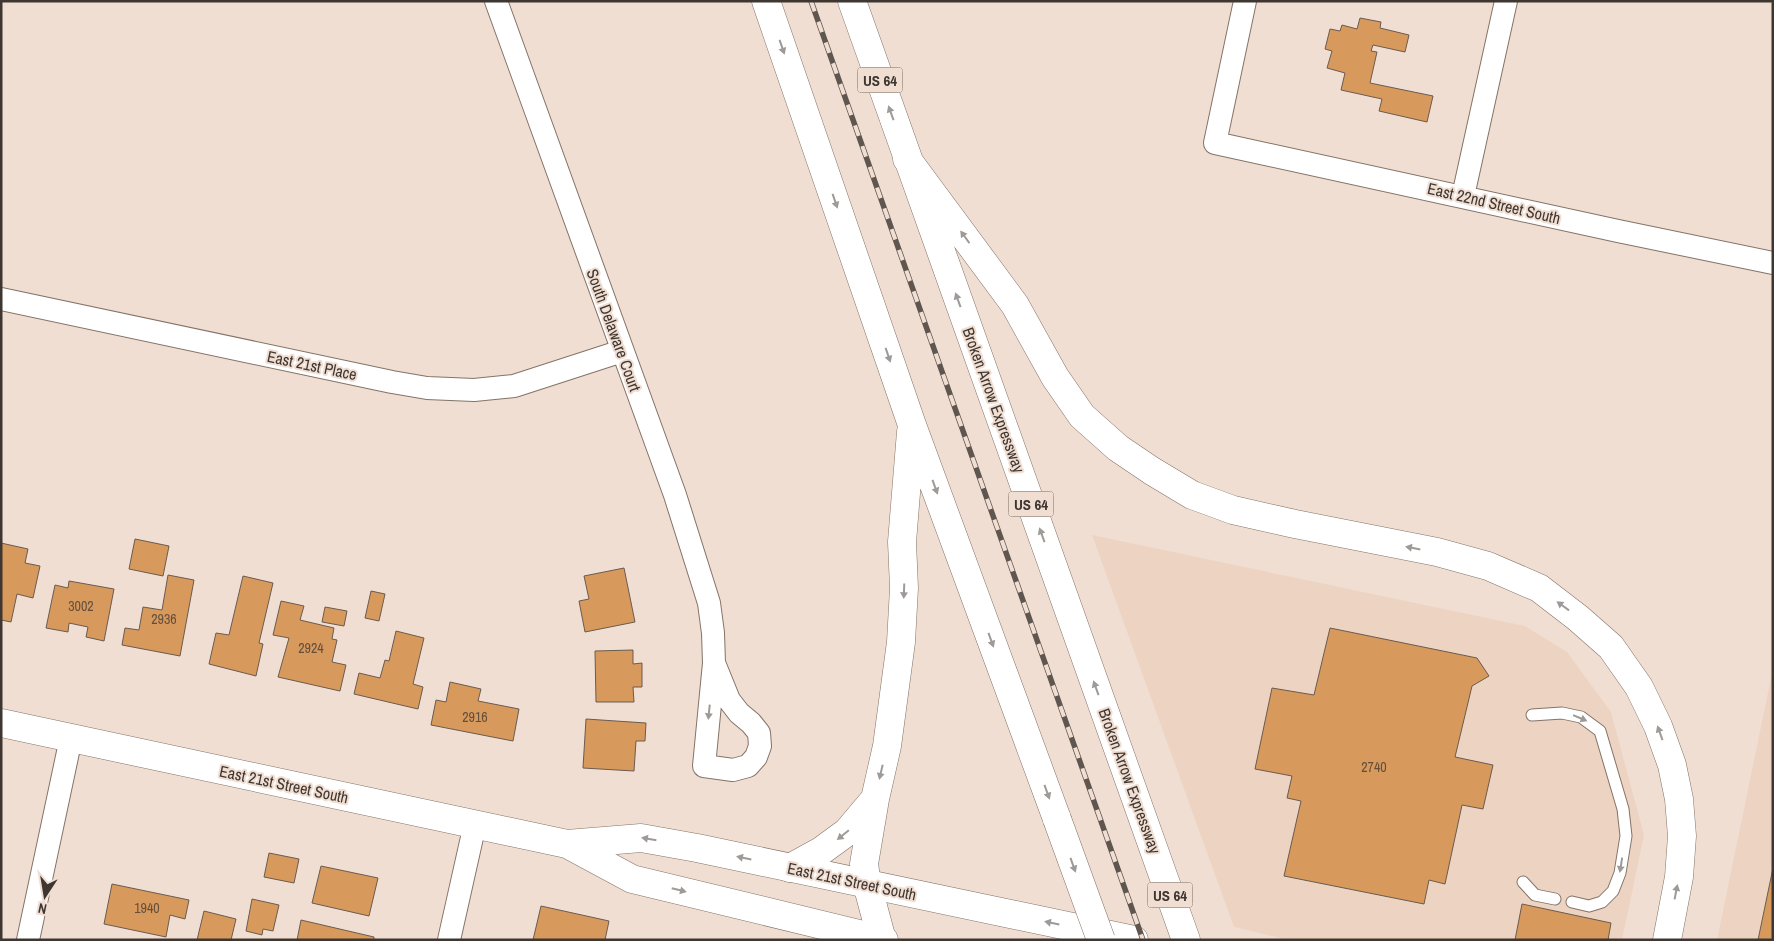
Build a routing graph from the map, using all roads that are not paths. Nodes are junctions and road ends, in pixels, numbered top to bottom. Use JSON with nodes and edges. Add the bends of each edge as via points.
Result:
{"nodes":[{"id":1,"x":496,"y":1,"type":"edge"},
{"id":2,"x":766,"y":1,"type":"edge"},
{"id":3,"x":852,"y":1,"type":"edge"},
{"id":4,"x":1245,"y":1,"type":"edge"},
{"id":5,"x":1506,"y":1,"type":"edge"},
{"id":6,"x":907,"y":159,"type":"junction"},
{"id":7,"x":1463,"y":196,"type":"junction"},
{"id":8,"x":1773,"y":263,"type":"edge"},
{"id":9,"x":1,"y":299,"type":"edge"},
{"id":10,"x":622,"y":351,"type":"junction"},
{"id":11,"x":912,"y":425,"type":"junction"},
{"id":12,"x":714,"y":663,"type":"dead end"},
{"id":13,"x":1532,"y":715,"type":"dead end"},
{"id":14,"x":1,"y":723,"type":"edge"},
{"id":15,"x":71,"y":738,"type":"junction"},
{"id":16,"x":875,"y":799,"type":"junction"},
{"id":17,"x":475,"y":824,"type":"junction"},
{"id":18,"x":568,"y":844,"type":"junction"},
{"id":19,"x":790,"y":868,"type":"junction"},
{"id":20,"x":1523,"y":882,"type":"dead end"},
{"id":21,"x":867,"y":884,"type":"junction"},
{"id":22,"x":1555,"y":899,"type":"dead end"},
{"id":23,"x":1572,"y":902,"type":"dead end"},
{"id":24,"x":28,"y":940,"type":"edge"},
{"id":25,"x":449,"y":940,"type":"edge"},
{"id":26,"x":883,"y":940,"type":"edge"},
{"id":27,"x":1100,"y":940,"type":"edge"},
{"id":28,"x":1134,"y":940,"type":"edge"},
{"id":29,"x":1186,"y":940,"type":"edge"},
{"id":30,"x":1667,"y":940,"type":"edge"}],
"edges":[{"from":1,"to":10,"type":"street","name":"South Delaware Court"},
{"from":2,"to":11,"type":"main road","one_way":true},
{"from":6,"to":3,"type":"main road","name":"Broken Arrow Expressway","number":"US 64","one_way":true},
{"from":4,"to":7,"type":"street","name":"East 22nd Street South","via":[[1215,143]]},
{"from":5,"to":7,"type":"street"},
{"from":29,"to":6,"type":"main road","name":"Broken Arrow Expressway","number":"US 64","one_way":true},
{"from":30,"to":6,"type":"main road","one_way":true,"via":[[1679,877],[1682,836],[1679,799],[1672,765],[1658,726],[1639,687],[1611,646],[1539,588],[1488,566],[1437,552],[1233,510],[1192,495],[1118,448],[1082,416],[1055,377],[1015,305]]},
{"from":7,"to":8,"type":"street","name":"East 22nd Street South"},
{"from":9,"to":10,"type":"street","name":"East 21st Place","via":[[426,388],[474,390],[514,386]]},
{"from":10,"to":12,"type":"street","name":"South Delaware Court","via":[[709,603]]},
{"from":11,"to":16,"type":"main road","one_way":true,"via":[[902,542],[901,642],[887,746]]},
{"from":11,"to":27,"type":"main road","one_way":true,"bridge":true},
{"from":13,"to":23,"type":"lane","one_way":true,"via":[[1562,713],[1582,717],[1600,731],[1623,809],[1626,836],[1620,873],[1613,892],[1602,902],[1589,906]]},
{"from":14,"to":15,"type":"main road","name":"East 21st Street South"},
{"from":15,"to":17,"type":"main road","name":"East 21st Street South"},
{"from":15,"to":24,"type":"street"},
{"from":16,"to":19,"type":"main road","one_way":true,"via":[[847,832]]},
{"from":16,"to":21,"type":"main road","via":[[864,864]]},
{"from":17,"to":18,"type":"main road","name":"East 21st Street South"},
{"from":17,"to":25,"type":"street"},
{"from":19,"to":18,"type":"main road","name":"East 21st Street South","one_way":true,"via":[[641,838]]},
{"from":18,"to":26,"type":"main road","name":"East 21st Street South","one_way":true,"via":[[632,879]]},
{"from":19,"to":21,"type":"main road","name":"East 21st Street South"},
{"from":20,"to":22,"type":"lane","via":[[1535,895]]},
{"from":21,"to":26,"type":"main road"},
{"from":28,"to":21,"type":"main road","name":"East 21st Street South","one_way":true}]}
